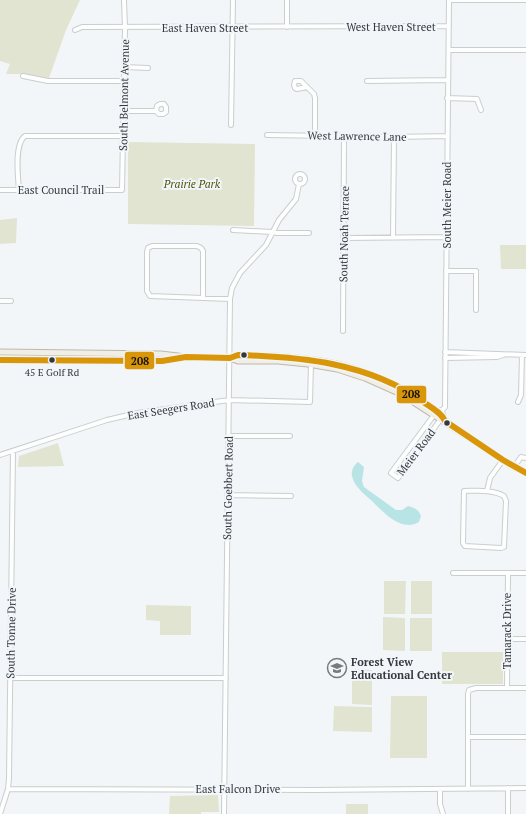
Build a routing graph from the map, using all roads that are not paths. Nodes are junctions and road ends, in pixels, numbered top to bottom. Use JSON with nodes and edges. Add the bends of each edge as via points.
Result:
{"nodes":[{"id":1,"x":124,"y":0,"type":"edge"},
{"id":2,"x":233,"y":0,"type":"edge"},
{"id":3,"x":287,"y":0,"type":"edge"},
{"id":4,"x":449,"y":0,"type":"edge"},
{"id":5,"x":526,"y":0,"type":"edge"},
{"id":6,"x":449,"y":26,"type":"junction"},
{"id":7,"x":287,"y":27,"type":"junction"},
{"id":8,"x":334,"y":27,"type":"joint"},
{"id":9,"x":125,"y":28,"type":"junction"},
{"id":10,"x":232,"y":28,"type":"junction"},
{"id":11,"x":75,"y":30,"type":"dead end"},
{"id":12,"x":449,"y":50,"type":"junction"},
{"id":13,"x":526,"y":50,"type":"edge"},
{"id":14,"x":124,"y":67,"type":"junction"},
{"id":15,"x":148,"y":68,"type":"dead end"},
{"id":16,"x":23,"y":76,"type":"dead end"},
{"id":17,"x":447,"y":80,"type":"junction"},
{"id":18,"x":124,"y":81,"type":"junction"},
{"id":19,"x":368,"y":81,"type":"dead end"},
{"id":20,"x":307,"y":87,"type":"dead end"},
{"id":21,"x":448,"y":98,"type":"junction"},
{"id":22,"x":481,"y":110,"type":"dead end"},
{"id":23,"x":124,"y":111,"type":"junction"},
{"id":24,"x":156,"y":111,"type":"dead end"},
{"id":25,"x":231,"y":125,"type":"dead end"},
{"id":26,"x":267,"y":135,"type":"dead end"},
{"id":27,"x":315,"y":135,"type":"junction"},
{"id":28,"x":123,"y":136,"type":"junction"},
{"id":29,"x":344,"y":136,"type":"junction"},
{"id":30,"x":447,"y":136,"type":"junction"},
{"id":31,"x":394,"y":137,"type":"junction"},
{"id":32,"x":299,"y":184,"type":"dead end"},
{"id":33,"x":0,"y":190,"type":"edge"},
{"id":34,"x":19,"y":190,"type":"junction"},
{"id":35,"x":122,"y":190,"type":"joint"},
{"id":36,"x":233,"y":230,"type":"dead end"},
{"id":37,"x":272,"y":232,"type":"junction"},
{"id":38,"x":309,"y":233,"type":"dead end"},
{"id":39,"x":393,"y":237,"type":"junction"},
{"id":40,"x":446,"y":237,"type":"junction"},
{"id":41,"x":344,"y":238,"type":"junction"},
{"id":42,"x":446,"y":271,"type":"junction"},
{"id":43,"x":203,"y":297,"type":"junction"},
{"id":44,"x":230,"y":299,"type":"junction"},
{"id":45,"x":0,"y":301,"type":"edge"},
{"id":46,"x":11,"y":301,"type":"dead end"},
{"id":47,"x":476,"y":310,"type":"dead end"},
{"id":48,"x":343,"y":331,"type":"dead end"},
{"id":49,"x":0,"y":352,"type":"edge"},
{"id":50,"x":445,"y":352,"type":"junction"},
{"id":51,"x":504,"y":355,"type":"junction"},
{"id":52,"x":524,"y":355,"type":"edge"},
{"id":53,"x":186,"y":358,"type":"junction"},
{"id":54,"x":230,"y":358,"type":"junction"},
{"id":55,"x":445,"y":358,"type":"junction"},
{"id":56,"x":0,"y":360,"type":"edge"},
{"id":57,"x":311,"y":364,"type":"junction"},
{"id":58,"x":229,"y":400,"type":"junction"},
{"id":59,"x":518,"y":402,"type":"dead end"},
{"id":60,"x":440,"y":416,"type":"junction"},
{"id":61,"x":229,"y":436,"type":"junction"},
{"id":62,"x":290,"y":436,"type":"dead end"},
{"id":63,"x":13,"y":451,"type":"junction"},
{"id":64,"x":0,"y":455,"type":"edge"},
{"id":65,"x":526,"y":458,"type":"edge"},
{"id":66,"x":502,"y":460,"type":"junction"},
{"id":67,"x":514,"y":467,"type":"junction"},
{"id":68,"x":526,"y":473,"type":"edge"},
{"id":69,"x":487,"y":491,"type":"junction"},
{"id":70,"x":228,"y":495,"type":"junction"},
{"id":71,"x":291,"y":496,"type":"dead end"},
{"id":72,"x":453,"y":573,"type":"dead end"},
{"id":73,"x":508,"y":573,"type":"junction"},
{"id":74,"x":526,"y":573,"type":"edge"},
{"id":75,"x":507,"y":639,"type":"junction"},
{"id":76,"x":526,"y":639,"type":"edge"},
{"id":77,"x":10,"y":678,"type":"junction"},
{"id":78,"x":226,"y":678,"type":"junction"},
{"id":79,"x":507,"y":688,"type":"junction"},
{"id":80,"x":526,"y":688,"type":"edge"},
{"id":81,"x":468,"y":737,"type":"junction"},
{"id":82,"x":526,"y":737,"type":"edge"},
{"id":83,"x":508,"y":788,"type":"junction"},
{"id":84,"x":526,"y":788,"type":"edge"},
{"id":85,"x":8,"y":789,"type":"junction"},
{"id":86,"x":440,"y":789,"type":"junction"},
{"id":87,"x":468,"y":789,"type":"junction"},
{"id":88,"x":224,"y":790,"type":"junction"},
{"id":89,"x":0,"y":814,"type":"edge"},
{"id":90,"x":224,"y":814,"type":"edge"},
{"id":91,"x":443,"y":814,"type":"edge"},
{"id":92,"x":508,"y":814,"type":"edge"}],
"edges":[{"from":1,"to":9,"type":"street","name":"South Belmont Avenue"},
{"from":2,"to":10,"type":"street"},
{"from":3,"to":7,"type":"street"},
{"from":4,"to":5,"type":"street"},
{"from":4,"to":6,"type":"street","name":"South Meier Road"},
{"from":6,"to":8,"type":"street","name":"West Haven Street"},
{"from":6,"to":12,"type":"street","name":"South Meier Road"},
{"from":7,"to":8,"type":"street","name":"East Haven Street"},
{"from":7,"to":10,"type":"street","name":"East Haven Street"},
{"from":9,"to":10,"type":"street","name":"East Haven Street"},
{"from":9,"to":11,"type":"street","name":"East Haven Street","via":[[82,27]]},
{"from":9,"to":14,"type":"street","name":"South Belmont Avenue"},
{"from":10,"to":25,"type":"street"},
{"from":12,"to":13,"type":"street"},
{"from":12,"to":17,"type":"street","name":"South Meier Road"},
{"from":14,"to":15,"type":"street"},
{"from":14,"to":18,"type":"street","name":"South Belmont Avenue"},
{"from":16,"to":18,"type":"street","via":[[48,81]]},
{"from":17,"to":19,"type":"street"},
{"from":17,"to":21,"type":"street","name":"South Meier Road"},
{"from":18,"to":23,"type":"street","name":"South Belmont Avenue"},
{"from":20,"to":27,"type":"street","via":[[315,98]]},
{"from":21,"to":22,"type":"street","via":[[477,99]]},
{"from":21,"to":30,"type":"street","name":"South Meier Road"},
{"from":23,"to":24,"type":"street"},
{"from":23,"to":28,"type":"street","name":"South Belmont Avenue"},
{"from":26,"to":27,"type":"street","name":"West Lawrence Lane"},
{"from":27,"to":29,"type":"street","name":"West Lawrence Lane"},
{"from":28,"to":34,"type":"street","via":[[25,136],[18,150]]},
{"from":28,"to":35,"type":"street","name":"South Belmont Avenue"},
{"from":29,"to":31,"type":"street","name":"West Lawrence Lane"},
{"from":29,"to":41,"type":"street","name":"South Noah Terrace"},
{"from":30,"to":31,"type":"street","name":"West Lawrence Lane"},
{"from":30,"to":40,"type":"street","name":"South Meier Road"},
{"from":31,"to":39,"type":"street"},
{"from":32,"to":37,"type":"street","name":"South Goebbert Road","via":[[296,199]]},
{"from":33,"to":34,"type":"street","name":"East Council Trail"},
{"from":34,"to":35,"type":"street","name":"East Council Trail"},
{"from":36,"to":37,"type":"street"},
{"from":37,"to":38,"type":"street"},
{"from":37,"to":44,"type":"street","name":"South Goebbert Road","via":[[266,245],[235,280]]},
{"from":39,"to":40,"type":"street"},
{"from":39,"to":41,"type":"street"},
{"from":40,"to":42,"type":"street","name":"South Meier Road"},
{"from":41,"to":48,"type":"street","name":"South Noah Terrace"},
{"from":42,"to":47,"type":"street","via":[[476,271]]},
{"from":42,"to":50,"type":"street","name":"South Meier Road"},
{"from":43,"to":43,"type":"street","via":[[153,297],[148,294],[148,248],[202,248]]},
{"from":43,"to":44,"type":"street"},
{"from":44,"to":54,"type":"street","name":"South Goebbert Road"},
{"from":45,"to":46,"type":"street"},
{"from":49,"to":53,"type":"main road","via":[[161,354]]},
{"from":50,"to":51,"type":"street"},
{"from":50,"to":55,"type":"street","name":"South Meier Road"},
{"from":51,"to":52,"type":"street"},
{"from":51,"to":55,"type":"street"},
{"from":52,"to":59,"type":"street","via":[[521,395]]},
{"from":53,"to":54,"type":"main road"},
{"from":53,"to":56,"type":"main road","via":[[162,361]]},
{"from":54,"to":57,"type":"main road","via":[[238,361]]},
{"from":54,"to":58,"type":"street","name":"South Goebbert Road"},
{"from":54,"to":60,"type":"main road","via":[[238,355],[274,355],[337,363],[385,380],[415,396]]},
{"from":55,"to":60,"type":"street","name":"South Meier Road","via":[[445,407]]},
{"from":57,"to":58,"type":"street","name":"East Seegers Road","via":[[310,402]]},
{"from":57,"to":60,"type":"main road","via":[[351,373],[381,384]]},
{"from":58,"to":61,"type":"street","name":"South Goebbert Road"},
{"from":58,"to":63,"type":"street","name":"East Seegers Road","via":[[132,414]]},
{"from":60,"to":60,"type":"street","name":"Meier Road","via":[[391,473],[398,478]]},
{"from":60,"to":66,"type":"main road"},
{"from":61,"to":62,"type":"street"},
{"from":61,"to":70,"type":"street","name":"South Goebbert Road"},
{"from":63,"to":64,"type":"street","name":"East Seegers Road"},
{"from":63,"to":77,"type":"street","name":"South Tonne Drive"},
{"from":65,"to":67,"type":"street","via":[[521,457]]},
{"from":66,"to":67,"type":"main road"},
{"from":66,"to":69,"type":"street","via":[[490,478]]},
{"from":67,"to":68,"type":"main road"},
{"from":69,"to":69,"type":"street","via":[[464,491],[465,546],[504,547],[506,501],[504,496]]},
{"from":70,"to":71,"type":"street"},
{"from":70,"to":78,"type":"street","name":"South Goebbert Road"},
{"from":72,"to":73,"type":"street"},
{"from":73,"to":74,"type":"street"},
{"from":73,"to":75,"type":"street","name":"Tamarack Drive"},
{"from":75,"to":76,"type":"street"},
{"from":75,"to":79,"type":"street","name":"Tamarack Drive"},
{"from":77,"to":78,"type":"street"},
{"from":77,"to":85,"type":"street","name":"South Tonne Drive"},
{"from":78,"to":88,"type":"street","name":"South Goebbert Road"},
{"from":79,"to":80,"type":"street"},
{"from":79,"to":81,"type":"street","via":[[470,690]]},
{"from":81,"to":82,"type":"street"},
{"from":81,"to":87,"type":"street"},
{"from":83,"to":84,"type":"street","name":"East Falcon Drive"},
{"from":83,"to":87,"type":"street","name":"East Falcon Drive"},
{"from":83,"to":92,"type":"street"},
{"from":85,"to":88,"type":"street","name":"East Falcon Drive"},
{"from":85,"to":89,"type":"street","name":"South Tonne Drive"},
{"from":86,"to":87,"type":"street","name":"East Falcon Drive"},
{"from":86,"to":88,"type":"street","name":"East Falcon Drive"},
{"from":86,"to":91,"type":"street"},
{"from":88,"to":90,"type":"street","name":"South Goebbert Road"}]}
